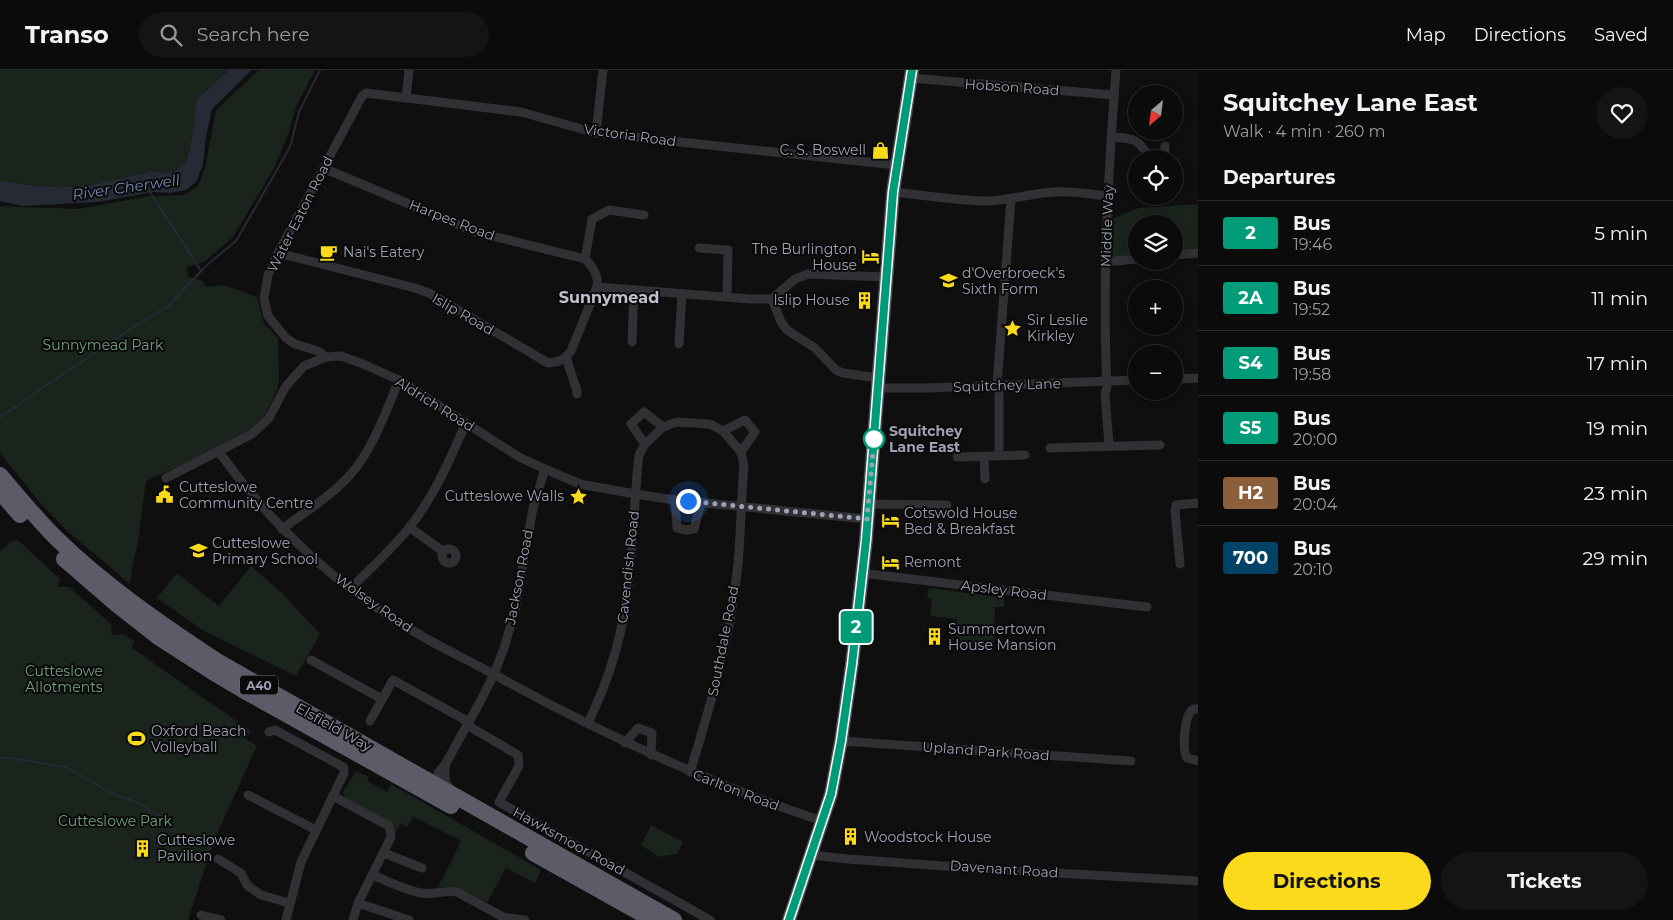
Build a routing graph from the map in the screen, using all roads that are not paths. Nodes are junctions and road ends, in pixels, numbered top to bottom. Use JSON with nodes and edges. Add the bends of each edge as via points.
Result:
{"nodes":[{"id":1,"x":409,"y":70,"type":"edge"},
{"id":2,"x":603,"y":70,"type":"edge"},
{"id":3,"x":1116,"y":70,"type":"edge"},
{"id":4,"x":911,"y":74,"type":"edge"},
{"id":5,"x":366,"y":93,"type":"joint"},
{"id":6,"x":1114,"y":95,"type":"junction"},
{"id":7,"x":406,"y":98,"type":"junction"},
{"id":8,"x":596,"y":133,"type":"junction"},
{"id":9,"x":1112,"y":137,"type":"junction"},
{"id":10,"x":1165,"y":146,"type":"dead end"},
{"id":11,"x":1146,"y":150,"type":"edge"},
{"id":12,"x":1165,"y":150,"type":"edge"},
{"id":13,"x":896,"y":165,"type":"junction"},
{"id":14,"x":323,"y":168,"type":"junction"},
{"id":15,"x":893,"y":192,"type":"junction"},
{"id":16,"x":1108,"y":196,"type":"junction"},
{"id":17,"x":1011,"y":199,"type":"junction"},
{"id":18,"x":644,"y":215,"type":"dead end"},
{"id":19,"x":699,"y":248,"type":"dead end"},
{"id":20,"x":278,"y":252,"type":"junction"},
{"id":21,"x":1198,"y":253,"type":"edge"},
{"id":22,"x":1183,"y":254,"type":"edge"},
{"id":23,"x":585,"y":259,"type":"junction"},
{"id":24,"x":1128,"y":260,"type":"edge"},
{"id":25,"x":1105,"y":262,"type":"junction"},
{"id":26,"x":886,"y":277,"type":"junction"},
{"id":27,"x":597,"y":287,"type":"junction"},
{"id":28,"x":634,"y":290,"type":"junction"},
{"id":29,"x":682,"y":294,"type":"junction"},
{"id":30,"x":727,"y":296,"type":"junction"},
{"id":31,"x":772,"y":299,"type":"junction"},
{"id":32,"x":286,"y":338,"type":"joint"},
{"id":33,"x":632,"y":342,"type":"dead end"},
{"id":34,"x":678,"y":344,"type":"dead end"},
{"id":35,"x":326,"y":357,"type":"junction"},
{"id":36,"x":566,"y":357,"type":"junction"},
{"id":37,"x":1198,"y":378,"type":"edge"},
{"id":38,"x":1183,"y":379,"type":"edge"},
{"id":39,"x":399,"y":380,"type":"junction"},
{"id":40,"x":1128,"y":380,"type":"edge"},
{"id":41,"x":1107,"y":381,"type":"junction"},
{"id":42,"x":878,"y":383,"type":"junction"},
{"id":43,"x":998,"y":385,"type":"junction"},
{"id":44,"x":577,"y":394,"type":"dead end"},
{"id":45,"x":466,"y":423,"type":"junction"},
{"id":46,"x":663,"y":426,"type":"junction"},
{"id":47,"x":723,"y":432,"type":"junction"},
{"id":48,"x":645,"y":444,"type":"junction"},
{"id":49,"x":1109,"y":445,"type":"junction"},
{"id":50,"x":1160,"y":445,"type":"dead end"},
{"id":51,"x":1050,"y":448,"type":"dead end"},
{"id":52,"x":219,"y":452,"type":"junction"},
{"id":53,"x":741,"y":452,"type":"junction"},
{"id":54,"x":1000,"y":455,"type":"junction"},
{"id":55,"x":1025,"y":455,"type":"dead end"},
{"id":56,"x":984,"y":456,"type":"junction"},
{"id":57,"x":957,"y":457,"type":"dead end"},
{"id":58,"x":545,"y":469,"type":"junction"},
{"id":59,"x":0,"y":475,"type":"edge"},
{"id":60,"x":166,"y":478,"type":"dead end"},
{"id":61,"x":985,"y":479,"type":"dead end"},
{"id":62,"x":0,"y":492,"type":"edge"},
{"id":63,"x":635,"y":494,"type":"junction"},
{"id":64,"x":675,"y":500,"type":"junction"},
{"id":65,"x":701,"y":503,"type":"junction"},
{"id":66,"x":1198,"y":503,"type":"edge"},
{"id":67,"x":868,"y":504,"type":"junction"},
{"id":68,"x":947,"y":505,"type":"dead end"},
{"id":69,"x":741,"y":507,"type":"junction"},
{"id":70,"x":867,"y":519,"type":"junction"},
{"id":71,"x":409,"y":527,"type":"junction"},
{"id":72,"x":282,"y":529,"type":"junction"},
{"id":73,"x":444,"y":552,"type":"dead end"},
{"id":74,"x":1182,"y":561,"type":"dead end"},
{"id":75,"x":861,"y":573,"type":"junction"},
{"id":76,"x":350,"y":589,"type":"junction"},
{"id":77,"x":1147,"y":608,"type":"dead end"},
{"id":78,"x":311,"y":660,"type":"dead end"},
{"id":79,"x":494,"y":674,"type":"junction"},
{"id":80,"x":536,"y":698,"type":"joint"},
{"id":81,"x":382,"y":699,"type":"junction"},
{"id":82,"x":1198,"y":710,"type":"edge"},
{"id":83,"x":370,"y":721,"type":"dead end"},
{"id":84,"x":588,"y":723,"type":"junction"},
{"id":85,"x":468,"y":724,"type":"junction"},
{"id":86,"x":269,"y":732,"type":"dead end"},
{"id":87,"x":841,"y":741,"type":"junction"},
{"id":88,"x":626,"y":742,"type":"junction"},
{"id":89,"x":651,"y":754,"type":"junction"},
{"id":90,"x":1131,"y":761,"type":"dead end"},
{"id":91,"x":1198,"y":761,"type":"edge"},
{"id":92,"x":446,"y":763,"type":"junction"},
{"id":93,"x":690,"y":772,"type":"junction"},
{"id":94,"x":444,"y":793,"type":"junction"},
{"id":95,"x":248,"y":795,"type":"dead end"},
{"id":96,"x":333,"y":796,"type":"junction"},
{"id":97,"x":822,"y":821,"type":"junction"},
{"id":98,"x":316,"y":830,"type":"junction"},
{"id":99,"x":384,"y":854,"type":"junction"},
{"id":100,"x":811,"y":855,"type":"junction"},
{"id":101,"x":218,"y":858,"type":"dead end"},
{"id":102,"x":422,"y":868,"type":"dead end"},
{"id":103,"x":372,"y":875,"type":"junction"},
{"id":104,"x":1198,"y":881,"type":"edge"},
{"id":105,"x":289,"y":903,"type":"junction"},
{"id":106,"x":358,"y":903,"type":"junction"},
{"id":107,"x":201,"y":915,"type":"dead end"},
{"id":108,"x":221,"y":920,"type":"edge"},
{"id":109,"x":286,"y":920,"type":"edge"},
{"id":110,"x":353,"y":920,"type":"edge"},
{"id":111,"x":409,"y":920,"type":"edge"},
{"id":112,"x":525,"y":920,"type":"edge"},
{"id":113,"x":652,"y":920,"type":"edge"},
{"id":114,"x":674,"y":920,"type":"edge"},
{"id":115,"x":710,"y":920,"type":"edge"},
{"id":116,"x":789,"y":920,"type":"edge"}],
"edges":[{"from":1,"to":7,"type":"street"},
{"from":2,"to":8,"type":"street"},
{"from":3,"to":6,"type":"street","name":"Middle Way"},
{"from":4,"to":6,"type":"street","name":"Hobson Road"},
{"from":4,"to":13,"type":"main road"},
{"from":5,"to":7,"type":"street","name":"Victoria Road"},
{"from":5,"to":14,"type":"street","name":"Water Eaton Road"},
{"from":6,"to":9,"type":"street","name":"Middle Way"},
{"from":7,"to":8,"type":"street","name":"Victoria Road","via":[[521,112]]},
{"from":8,"to":13,"type":"street","name":"Victoria Road"},
{"from":9,"to":11,"type":"street","via":[[1135,139]]},
{"from":9,"to":16,"type":"street","name":"Middle Way"},
{"from":10,"to":12,"type":"street"},
{"from":13,"to":15,"type":"main road"},
{"from":14,"to":20,"type":"street","name":"Water Eaton Road"},
{"from":14,"to":23,"type":"street","name":"Harpes Road","via":[[476,232]]},
{"from":15,"to":17,"type":"street","via":[[962,200]]},
{"from":15,"to":26,"type":"main road"},
{"from":16,"to":17,"type":"street","via":[[1054,192]]},
{"from":16,"to":25,"type":"street","name":"Middle Way"},
{"from":17,"to":43,"type":"street"},
{"from":18,"to":23,"type":"street","via":[[609,210],[592,219]]},
{"from":19,"to":30,"type":"street","via":[[728,250]]},
{"from":20,"to":32,"type":"street","name":"Water Eaton Road","via":[[268,275],[264,298],[268,316]]},
{"from":20,"to":36,"type":"street","name":"Islip Road","via":[[415,288],[548,364]]},
{"from":21,"to":22,"type":"street"},
{"from":23,"to":27,"type":"street","via":[[596,273]]},
{"from":24,"to":25,"type":"street"},
{"from":25,"to":41,"type":"street","name":"Middle Way"},
{"from":26,"to":31,"type":"street","via":[[808,274],[795,279]]},
{"from":26,"to":42,"type":"main road"},
{"from":27,"to":28,"type":"street"},
{"from":27,"to":36,"type":"street"},
{"from":28,"to":29,"type":"street"},
{"from":28,"to":33,"type":"street"},
{"from":29,"to":30,"type":"street"},
{"from":29,"to":34,"type":"street"},
{"from":30,"to":31,"type":"street"},
{"from":31,"to":42,"type":"street","name":"Squitchey Lane","via":[[787,330],[815,348],[836,370]]},
{"from":32,"to":35,"type":"street","name":"Aldrich Road"},
{"from":35,"to":39,"type":"street","name":"Aldrich Road","via":[[341,356]]},
{"from":35,"to":52,"type":"street","via":[[304,366],[286,386],[269,418],[252,434]]},
{"from":36,"to":44,"type":"street"},
{"from":37,"to":38,"type":"street"},
{"from":39,"to":45,"type":"street","name":"Aldrich Road"},
{"from":39,"to":72,"type":"street","via":[[375,434],[350,475],[332,493]]},
{"from":40,"to":41,"type":"street","name":"Squitchey Lane"},
{"from":41,"to":43,"type":"street","name":"Squitchey Lane"},
{"from":41,"to":49,"type":"street","name":"Middle Way"},
{"from":42,"to":43,"type":"street","name":"Squitchey Lane"},
{"from":42,"to":67,"type":"main road"},
{"from":43,"to":54,"type":"street"},
{"from":45,"to":58,"type":"street","name":"Aldrich Road","via":[[519,457]]},
{"from":45,"to":71,"type":"street","via":[[444,471]]},
{"from":46,"to":47,"type":"street","via":[[677,422],[710,424]]},
{"from":46,"to":48,"type":"street"},
{"from":46,"to":48,"type":"street","via":[[644,412],[631,424]]},
{"from":47,"to":53,"type":"street"},
{"from":47,"to":53,"type":"street","via":[[745,420],[755,432]]},
{"from":48,"to":63,"type":"street","name":"Cavendish Road","via":[[639,455]]},
{"from":49,"to":50,"type":"street"},
{"from":49,"to":51,"type":"street"},
{"from":52,"to":60,"type":"street"},
{"from":52,"to":72,"type":"street","name":"Wolsey Road"},
{"from":53,"to":69,"type":"street","name":"Southdale Road","via":[[744,465]]},
{"from":54,"to":55,"type":"street"},
{"from":54,"to":56,"type":"street"},
{"from":56,"to":57,"type":"street"},
{"from":56,"to":61,"type":"street"},
{"from":58,"to":63,"type":"street","name":"Aldrich Road","via":[[580,484]]},
{"from":58,"to":79,"type":"street","name":"Jackson Road","via":[[532,508],[515,611]]},
{"from":59,"to":94,"type":"highway","name":"Elsfield Way","number":"A40","via":[[58,539],[165,627],[217,661]]},
{"from":62,"to":94,"type":"highway","name":"Elsfield Way","number":"A40","via":[[57,553],[158,637],[248,693]]},
{"from":63,"to":64,"type":"street","name":"Aldrich Road"},
{"from":63,"to":84,"type":"street","name":"Cavendish Road","via":[[626,606],[610,672]]},
{"from":64,"to":65,"type":"street","name":"Aldrich Road"},
{"from":64,"to":65,"type":"street","via":[[677,528],[686,530],[694,529]]},
{"from":65,"to":69,"type":"street","name":"Aldrich Road"},
{"from":66,"to":74,"type":"street","via":[[1176,505]]},
{"from":67,"to":68,"type":"street"},
{"from":67,"to":70,"type":"main road"},
{"from":69,"to":70,"type":"street","name":"Aldrich Road"},
{"from":69,"to":93,"type":"street","name":"Southdale Road","via":[[738,565],[726,637]]},
{"from":70,"to":75,"type":"main road"},
{"from":71,"to":73,"type":"street"},
{"from":71,"to":76,"type":"street"},
{"from":72,"to":76,"type":"street","name":"Wolsey Road"},
{"from":75,"to":77,"type":"street","name":"Apsley Road"},
{"from":75,"to":87,"type":"main road"},
{"from":76,"to":79,"type":"street","name":"Wolsey Road","via":[[415,633]]},
{"from":78,"to":81,"type":"street"},
{"from":79,"to":80,"type":"street","name":"Wolsey Road"},
{"from":79,"to":85,"type":"street","name":"Jackson Road"},
{"from":80,"to":84,"type":"street","name":"Carlton Road"},
{"from":81,"to":83,"type":"street"},
{"from":81,"to":85,"type":"street","via":[[393,680]]},
{"from":82,"to":91,"type":"street","via":[[1193,710],[1188,716],[1184,752],[1187,758]]},
{"from":84,"to":88,"type":"street","name":"Carlton Road"},
{"from":85,"to":92,"type":"street","name":"Jackson Road"},
{"from":85,"to":115,"type":"street","name":"Hawksmoor Road","via":[[518,755],[519,766],[499,802]]},
{"from":86,"to":96,"type":"street","via":[[275,730],[344,768]]},
{"from":87,"to":90,"type":"street","name":"Upland Park Road"},
{"from":87,"to":97,"type":"main road","via":[[831,794]]},
{"from":88,"to":89,"type":"street","name":"Carlton Road"},
{"from":88,"to":89,"type":"street","via":[[638,728],[652,733]]},
{"from":89,"to":93,"type":"street","name":"Carlton Road"},
{"from":92,"to":94,"type":"street"},
{"from":92,"to":94,"type":"street","name":"Jackson Road","via":[[438,773]]},
{"from":93,"to":97,"type":"street","name":"Carlton Road"},
{"from":94,"to":113,"type":"highway","name":"Elsfield Way","number":"A40"},
{"from":94,"to":114,"type":"highway","name":"Elsfield Way","number":"A40"},
{"from":95,"to":98,"type":"street"},
{"from":96,"to":98,"type":"street"},
{"from":96,"to":99,"type":"street","via":[[388,826],[391,837]]},
{"from":97,"to":100,"type":"main road"},
{"from":98,"to":105,"type":"street","via":[[301,862]]},
{"from":99,"to":102,"type":"street"},
{"from":99,"to":103,"type":"street"},
{"from":100,"to":104,"type":"street","name":"Davenant Road"},
{"from":100,"to":116,"type":"main road"},
{"from":101,"to":105,"type":"street","via":[[241,874],[248,885],[261,895]]},
{"from":103,"to":106,"type":"street"},
{"from":103,"to":112,"type":"street","via":[[419,893],[457,892],[503,916]]},
{"from":105,"to":109,"type":"street"},
{"from":106,"to":110,"type":"street"},
{"from":106,"to":111,"type":"street"},
{"from":107,"to":108,"type":"street"}]}
